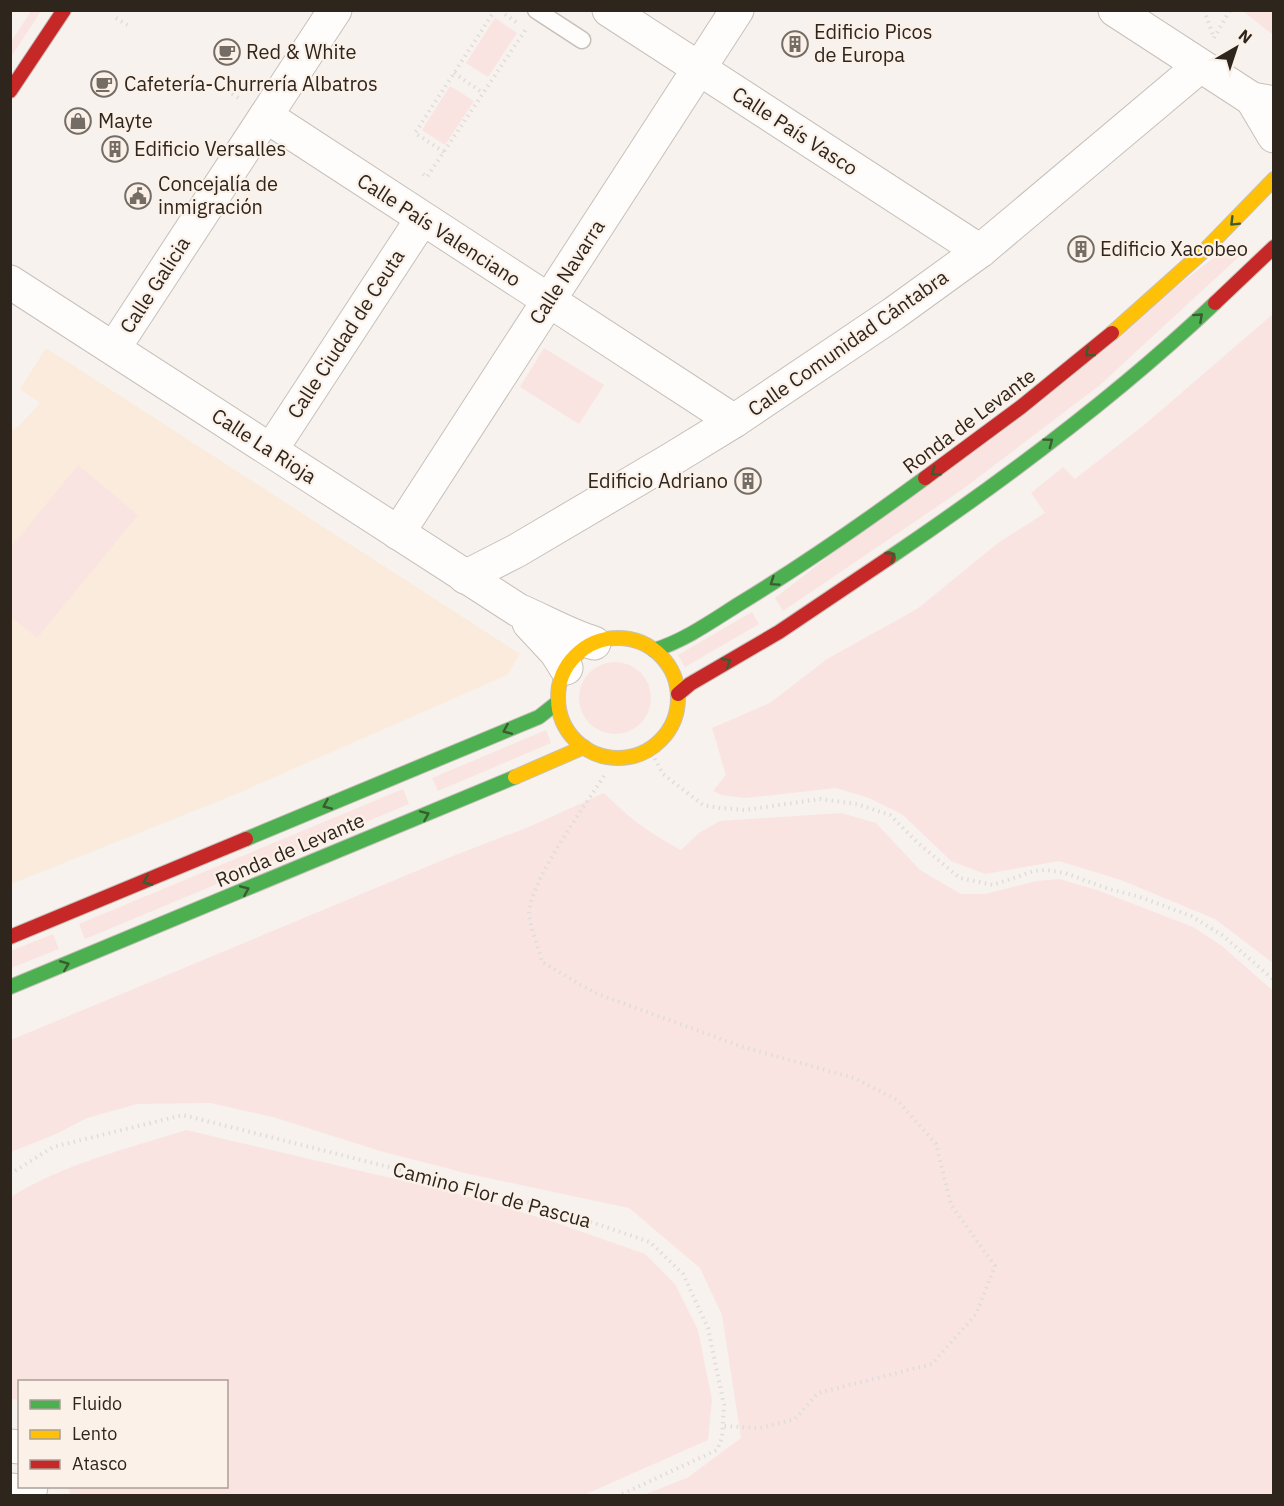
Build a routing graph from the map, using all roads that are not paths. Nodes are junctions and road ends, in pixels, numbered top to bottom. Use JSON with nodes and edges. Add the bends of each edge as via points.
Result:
{"nodes":[{"id":1,"x":64,"y":10,"type":"edge"},
{"id":2,"x":335,"y":10,"type":"edge"},
{"id":3,"x":536,"y":10,"type":"edge"},
{"id":4,"x":609,"y":10,"type":"edge"},
{"id":5,"x":737,"y":10,"type":"edge"},
{"id":6,"x":1115,"y":10,"type":"edge"},
{"id":7,"x":582,"y":40,"type":"dead end"},
{"id":8,"x":1207,"y":52,"type":"junction"},
{"id":9,"x":699,"y":69,"type":"junction"},
{"id":10,"x":10,"y":91,"type":"edge"},
{"id":11,"x":1263,"y":101,"type":"edge"},
{"id":12,"x":266,"y":116,"type":"junction"},
{"id":13,"x":1274,"y":136,"type":"edge"},
{"id":14,"x":1274,"y":179,"type":"edge"},
{"id":15,"x":422,"y":219,"type":"junction"},
{"id":16,"x":1274,"y":247,"type":"edge"},
{"id":17,"x":980,"y":251,"type":"junction"},
{"id":18,"x":10,"y":282,"type":"edge"},
{"id":19,"x":549,"y":300,"type":"junction"},
{"id":20,"x":114,"y":348,"type":"junction"},
{"id":21,"x":734,"y":421,"type":"junction"},
{"id":22,"x":271,"y":450,"type":"junction"},
{"id":23,"x":398,"y":533,"type":"junction"},
{"id":24,"x":465,"y":577,"type":"junction"},
{"id":25,"x":518,"y":610,"type":"junction"},
{"id":26,"x":594,"y":643,"type":"junction"},
{"id":27,"x":654,"y":650,"type":"junction"},
{"id":28,"x":566,"y":668,"type":"junction"},
{"id":29,"x":678,"y":694,"type":"junction"},
{"id":30,"x":558,"y":702,"type":"junction"},
{"id":31,"x":584,"y":747,"type":"junction"},
{"id":32,"x":10,"y":937,"type":"edge"},
{"id":33,"x":10,"y":987,"type":"edge"},
{"id":34,"x":31,"y":1488,"type":"edge"},
{"id":35,"x":10,"y":1490,"type":"edge"}],
"edges":[{"from":1,"to":10,"type":"main road"},
{"from":2,"to":12,"type":"street","name":"Calle Galicia"},
{"from":3,"to":7,"type":"lane"},
{"from":4,"to":9,"type":"street","name":"Calle País Vasco"},
{"from":5,"to":9,"type":"street","name":"Calle Navarra"},
{"from":6,"to":8,"type":"street"},
{"from":8,"to":11,"type":"street"},
{"from":8,"to":17,"type":"street","name":"Calle Comunidad Cántabra"},
{"from":9,"to":17,"type":"street","name":"Calle País Vasco"},
{"from":9,"to":19,"type":"street","name":"Calle Navarra"},
{"from":11,"to":13,"type":"street"},
{"from":12,"to":15,"type":"street","name":"Calle País Valenciano"},
{"from":12,"to":20,"type":"street","name":"Calle Galicia"},
{"from":14,"to":27,"type":"main road","name":"Ronda de Levante","one_way":true,"via":[[1164,290],[1063,375],[851,530],[736,605]]},
{"from":15,"to":19,"type":"street","name":"Calle País Valenciano"},
{"from":15,"to":22,"type":"street","name":"Calle Ciudad de Ceuta"},
{"from":29,"to":16,"type":"main road","one_way":true,"via":[[779,632],[948,518],[1084,416]]},
{"from":17,"to":21,"type":"street","name":"Calle Comunidad Cántabra"},
{"from":18,"to":20,"type":"street","name":"Calle La Rioja"},
{"from":19,"to":21,"type":"street","name":"Calle País Valenciano"},
{"from":19,"to":23,"type":"street","name":"Calle Navarra"},
{"from":20,"to":22,"type":"street","name":"Calle La Rioja"},
{"from":21,"to":24,"type":"street","name":"Calle Comunidad Cántabra","via":[[516,551]]},
{"from":22,"to":23,"type":"street","name":"Calle La Rioja"},
{"from":23,"to":24,"type":"street","name":"Calle La Rioja"},
{"from":24,"to":25,"type":"street","name":"Calle La Rioja"},
{"from":25,"to":26,"type":"street","name":"Calle La Rioja","via":[[569,636]]},
{"from":25,"to":28,"type":"street","name":"Calle La Rioja"},
{"from":26,"to":27,"type":"main road","via":[[623,638]]},
{"from":26,"to":28,"type":"main road","via":[[576,655]]},
{"from":27,"to":29,"type":"main road","via":[[675,677]]},
{"from":28,"to":30,"type":"main road"},
{"from":29,"to":31,"type":"main road","via":[[672,725],[660,741],[642,753],[622,758],[602,756]]},
{"from":30,"to":31,"type":"main road","via":[[562,720]]},
{"from":30,"to":32,"type":"main road","name":"Ronda de Levante","one_way":true,"via":[[539,717]]},
{"from":33,"to":31,"type":"main road","name":"Ronda de Levante","one_way":true},
{"from":34,"to":35,"type":"street","via":[[30,1492]]}]}
